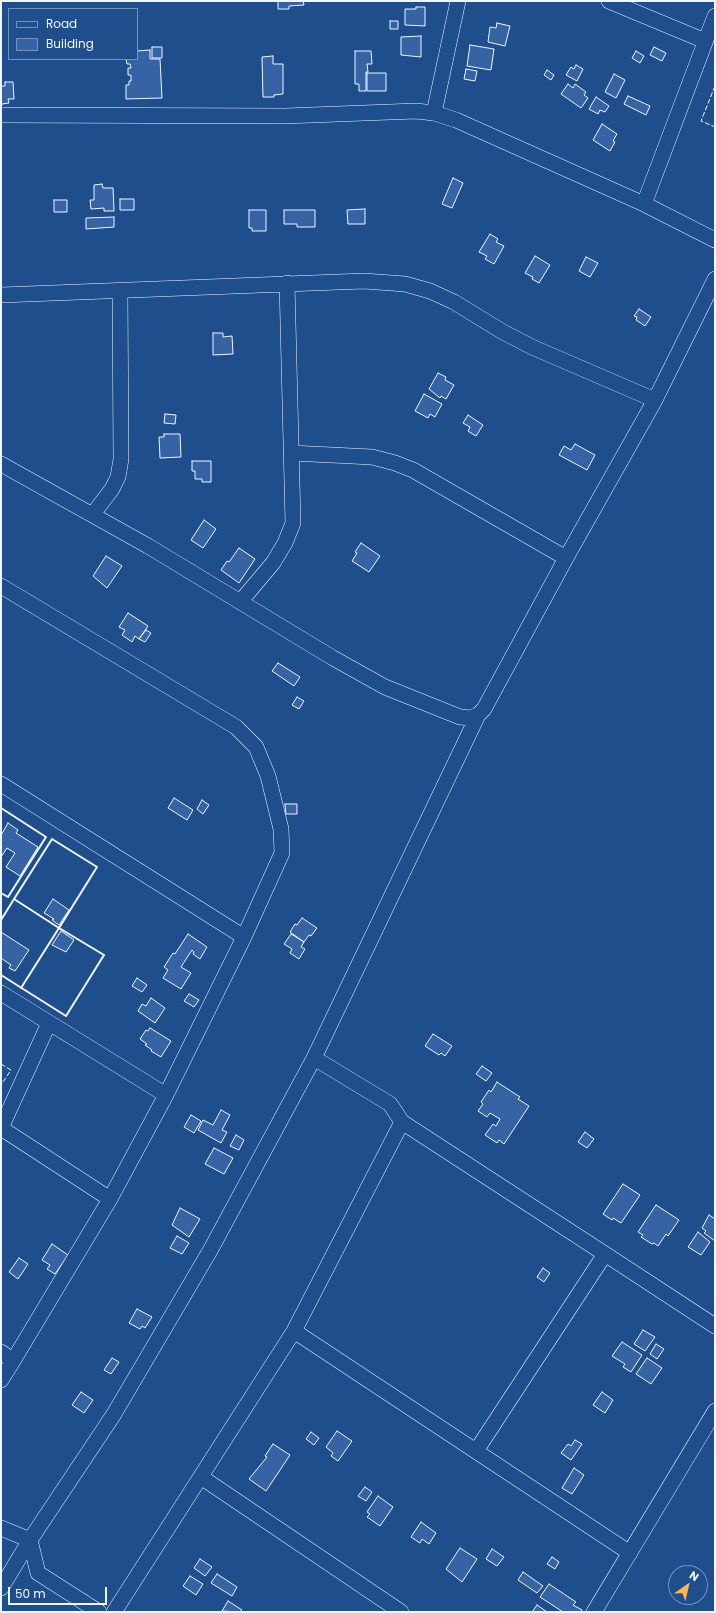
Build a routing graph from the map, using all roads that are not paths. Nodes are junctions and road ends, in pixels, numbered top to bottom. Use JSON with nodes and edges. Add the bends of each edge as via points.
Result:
{"nodes":[{"id":1,"x":458,"y":1,"type":"edge"},
{"id":2,"x":609,"y":1,"type":"edge"},
{"id":3,"x":715,"y":16,"type":"edge"},
{"id":4,"x":705,"y":40,"type":"junction"},
{"id":5,"x":434,"y":113,"type":"junction"},
{"id":6,"x":1,"y":115,"type":"edge"},
{"id":7,"x":644,"y":204,"type":"junction"},
{"id":8,"x":715,"y":240,"type":"edge"},
{"id":9,"x":715,"y":279,"type":"edge"},
{"id":10,"x":287,"y":283,"type":"junction"},
{"id":11,"x":120,"y":291,"type":"junction"},
{"id":12,"x":1,"y":295,"type":"edge"},
{"id":13,"x":655,"y":400,"type":"junction"},
{"id":14,"x":291,"y":453,"type":"junction"},
{"id":15,"x":1,"y":464,"type":"edge"},
{"id":16,"x":93,"y":514,"type":"junction"},
{"id":17,"x":566,"y":558,"type":"junction"},
{"id":18,"x":1,"y":586,"type":"edge"},
{"id":19,"x":240,"y":602,"type":"junction"},
{"id":20,"x":478,"y":715,"type":"junction"},
{"id":21,"x":1,"y":784,"type":"edge"},
{"id":22,"x":244,"y":937,"type":"junction"},
{"id":23,"x":1,"y":993,"type":"edge"},
{"id":24,"x":49,"y":1023,"type":"junction"},
{"id":25,"x":314,"y":1058,"type":"junction"},
{"id":26,"x":166,"y":1094,"type":"junction"},
{"id":27,"x":402,"y":1122,"type":"junction"},
{"id":28,"x":1,"y":1128,"type":"edge"},
{"id":29,"x":110,"y":1199,"type":"junction"},
{"id":30,"x":605,"y":1254,"type":"junction"},
{"id":31,"x":715,"y":1326,"type":"edge"},
{"id":32,"x":294,"y":1331,"type":"junction"},
{"id":33,"x":7,"y":1356,"type":"edge"},
{"id":34,"x":1,"y":1380,"type":"edge"},
{"id":35,"x":715,"y":1411,"type":"edge"},
{"id":36,"x":476,"y":1451,"type":"junction"},
{"id":37,"x":200,"y":1477,"type":"junction"},
{"id":38,"x":1,"y":1528,"type":"edge"},
{"id":39,"x":30,"y":1540,"type":"junction"},
{"id":40,"x":630,"y":1553,"type":"junction"},
{"id":41,"x":1,"y":1588,"type":"edge"},
{"id":42,"x":99,"y":1612,"type":"edge"},
{"id":43,"x":114,"y":1612,"type":"edge"},
{"id":44,"x":401,"y":1612,"type":"edge"},
{"id":45,"x":594,"y":1612,"type":"edge"}],
"edges":[{"from":1,"to":5,"type":"street"},
{"from":2,"to":4,"type":"street"},
{"from":3,"to":4,"type":"street"},
{"from":4,"to":7,"type":"street"},
{"from":5,"to":6,"type":"street","via":[[416,111],[285,116]]},
{"from":5,"to":7,"type":"street","via":[[456,120]]},
{"from":7,"to":8,"type":"street"},
{"from":9,"to":13,"type":"street"},
{"from":10,"to":11,"type":"street"},
{"from":10,"to":13,"type":"street","via":[[364,281],[405,284],[430,291],[532,347]]},
{"from":10,"to":14,"type":"street"},
{"from":11,"to":12,"type":"street"},
{"from":11,"to":16,"type":"street","via":[[121,459],[118,477],[112,489]]},
{"from":13,"to":17,"type":"street"},
{"from":14,"to":17,"type":"street","via":[[372,457],[395,463],[413,470]]},
{"from":14,"to":19,"type":"street","via":[[293,523],[274,563]]},
{"from":15,"to":16,"type":"street"},
{"from":16,"to":19,"type":"street"},
{"from":17,"to":20,"type":"street","via":[[484,709]]},
{"from":18,"to":22,"type":"street","via":[[236,727],[256,747],[274,794],[281,829],[282,853]]},
{"from":19,"to":20,"type":"street","via":[[385,686],[460,717],[471,718]]},
{"from":20,"to":25,"type":"street"},
{"from":21,"to":22,"type":"street"},
{"from":22,"to":26,"type":"street"},
{"from":23,"to":24,"type":"street"},
{"from":24,"to":26,"type":"street"},
{"from":24,"to":28,"type":"street"},
{"from":25,"to":27,"type":"street","via":[[390,1104]]},
{"from":25,"to":39,"type":"street","via":[[203,1262],[114,1414]]},
{"from":26,"to":29,"type":"street"},
{"from":27,"to":30,"type":"street"},
{"from":27,"to":32,"type":"street"},
{"from":28,"to":29,"type":"street"},
{"from":29,"to":33,"type":"street"},
{"from":30,"to":31,"type":"street"},
{"from":30,"to":36,"type":"street"},
{"from":32,"to":36,"type":"street"},
{"from":32,"to":37,"type":"street"},
{"from":33,"to":34,"type":"street"},
{"from":35,"to":40,"type":"street"},
{"from":36,"to":40,"type":"street"},
{"from":37,"to":43,"type":"street"},
{"from":37,"to":44,"type":"street"},
{"from":38,"to":39,"type":"street"},
{"from":39,"to":41,"type":"street"},
{"from":39,"to":42,"type":"street","via":[[38,1573]]},
{"from":40,"to":45,"type":"street"}]}
